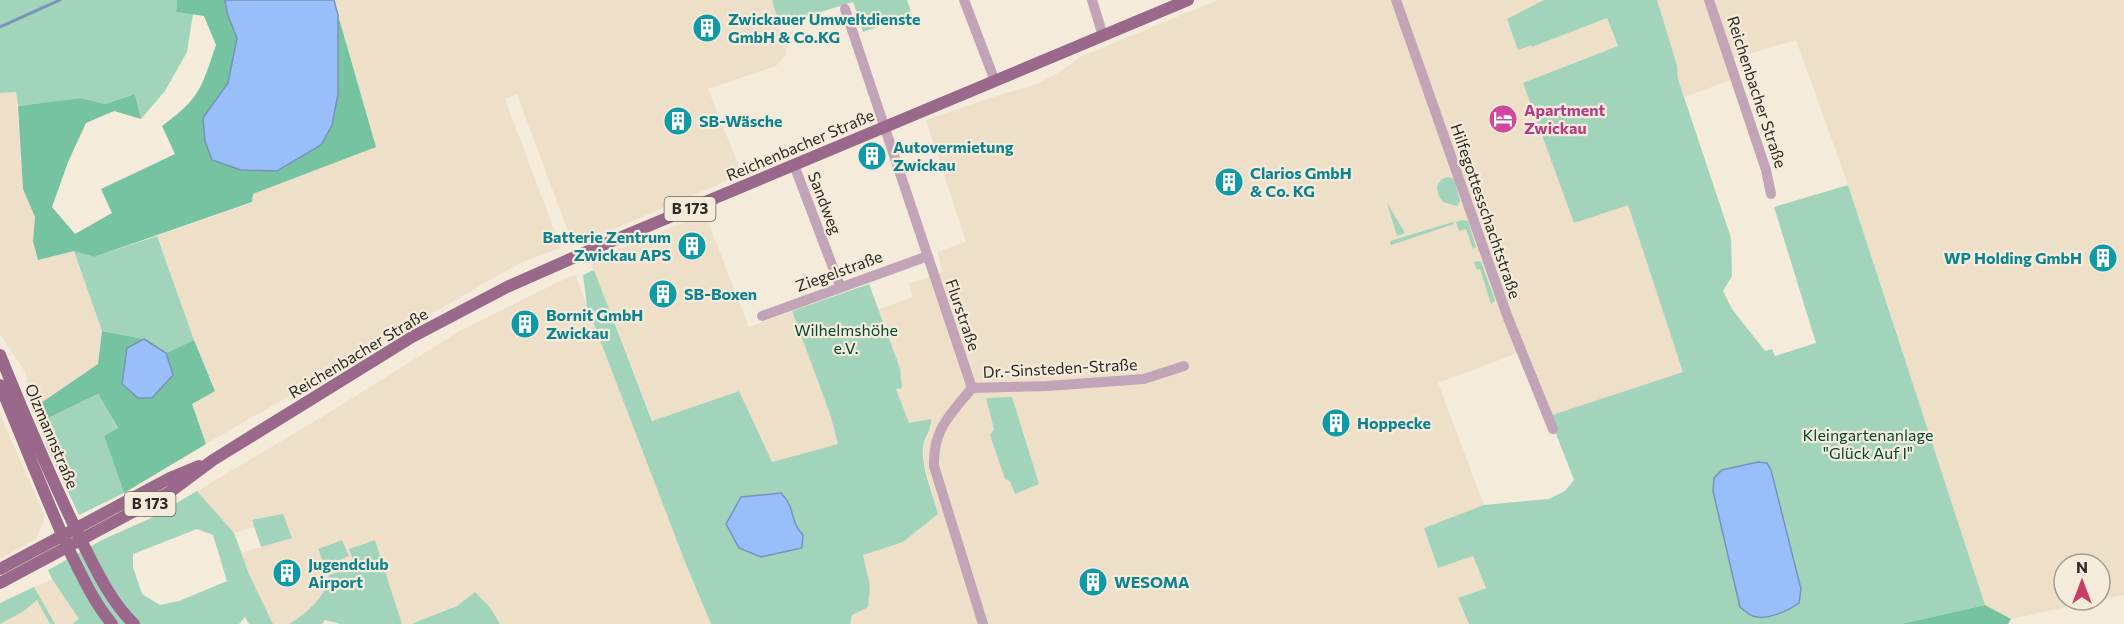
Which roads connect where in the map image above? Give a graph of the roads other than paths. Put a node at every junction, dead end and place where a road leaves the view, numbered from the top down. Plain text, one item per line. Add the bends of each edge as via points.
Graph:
1 (964, 0) edge
2 (1092, 0) edge
3 (1188, 0) edge
4 (1396, 0) edge
5 (1709, 0) edge
6 (845, 9) dead end
7 (1103, 36) junction
8 (995, 81) junction
9 (885, 127) junction
10 (794, 165) junction
11 (1771, 194) dead end
12 (927, 256) junction
13 (840, 286) junction
14 (762, 316) dead end
15 (0, 356) edge
16 (1184, 366) dead end
17 (0, 386) edge
18 (972, 388) junction
19 (1553, 429) dead end
20 (213, 460) junction
21 (75, 528) junction
22 (62, 535) junction
23 (82, 541) junction
24 (68, 548) junction
25 (0, 568) edge
26 (0, 583) edge
27 (112, 624) edge
28 (134, 624) edge
29 (982, 624) edge

1 - 8 street
2 - 7 street
3 - 7 main road, Reichenbacher Straße / B 173
4 - 19 street, Hilfegottesschachtstraße via 1508,318
5 - 11 street, Reichenbacher Straße
6 - 9 street, Flurstraße
7 - 8 main road, Reichenbacher Straße / B 173
8 - 9 main road, Reichenbacher Straße / B 173
9 - 10 main road, Reichenbacher Straße / B 173
9 - 12 street, Flurstraße
10 - 13 street, Sandweg
10 - 20 main road, Reichenbacher Straße / B 173 via 563,262 470,306 387,352
12 - 13 street, Ziegelstraße
12 - 18 street, Flurstraße
13 - 14 street, Ziegelstraße
15 - 21 main road, Olzmannstraße
16 - 18 street, Dr.-Sinsteden-Straße via 1144,379
17 - 22 main road, Olzmannstraße
18 - 29 street via 938,431 933,448 934,466
20 - 21 main road, Reichenbacher Straße / B 173
20 - 23 main road, Reichenbacher Straße / B 173 via 170,492
21 - 22 main road, Reichenbacher Straße / B 173
21 - 23 main road, Olzmannstraße
22 - 24 main road, Olzmannstraße
22 - 25 main road, Reichenbacher Straße / B 173
23 - 24 main road, Reichenbacher Straße / B 173
23 - 28 main road, Olzmannstraße via 111,594
24 - 26 main road, Reichenbacher Straße / B 173
24 - 27 main road, Olzmannstraße via 95,602

